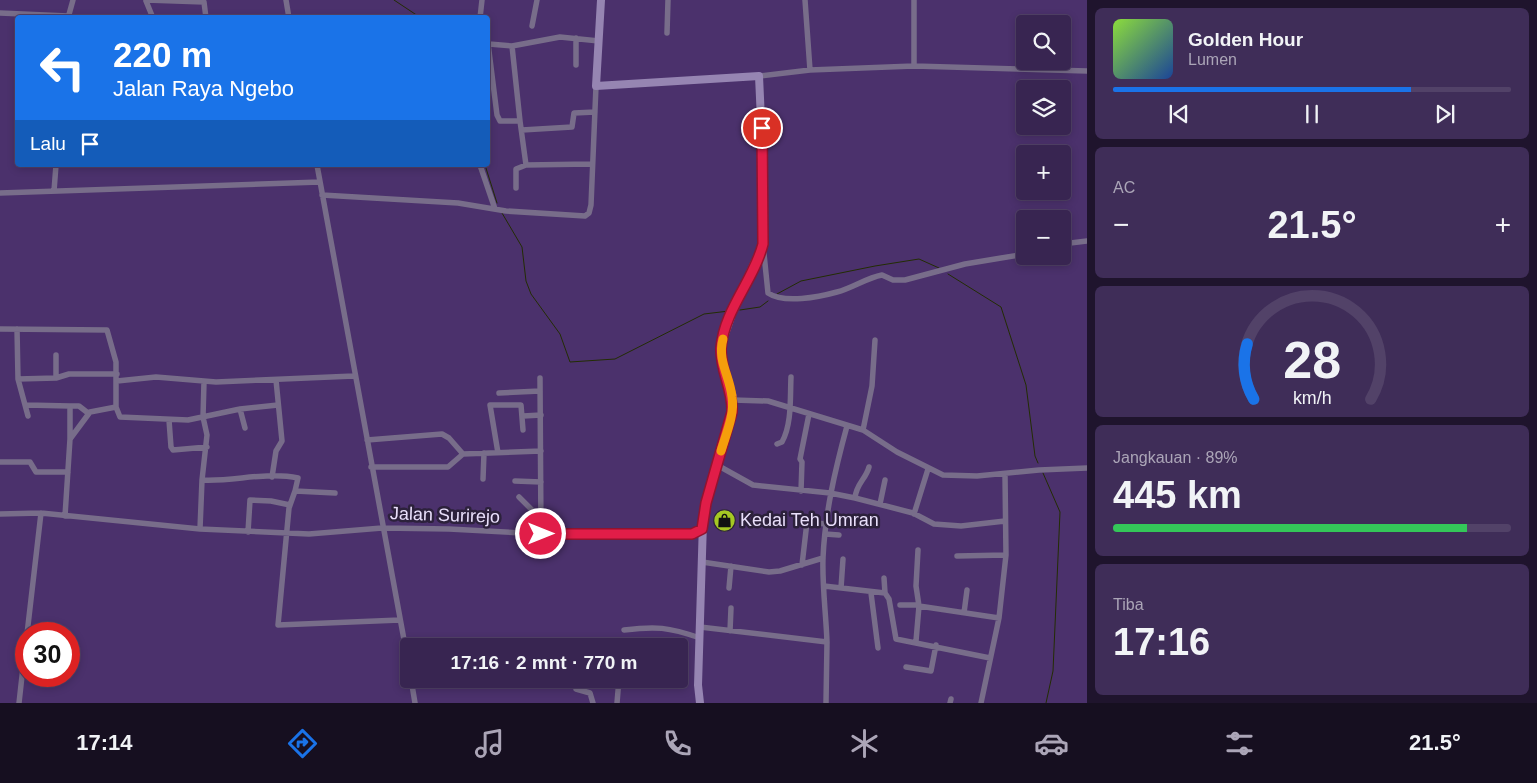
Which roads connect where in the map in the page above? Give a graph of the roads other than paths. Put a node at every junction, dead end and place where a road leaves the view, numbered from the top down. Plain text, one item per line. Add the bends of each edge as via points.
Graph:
1 (72, 0) edge
2 (286, 0) edge
3 (482, 0) edge
4 (538, 0) edge
5 (601, 0) edge
6 (668, 0) edge
7 (805, 0) edge
8 (914, 0) edge
9 (146, 1) edge
10 (0, 13) edge
11 (34, 15) edge
12 (68, 15) edge
13 (152, 15) edge
14 (206, 15) edge
15 (288, 15) edge
16 (480, 15) edge
17 (532, 26) dead end
18 (667, 33) dead end
19 (576, 38) junction
20 (599, 41) junction
21 (490, 43) edge
22 (512, 46) junction
23 (490, 58) edge
24 (576, 65) dead end
25 (914, 66) junction
26 (810, 70) junction
27 (1087, 71) edge
28 (759, 76) junction
29 (596, 86) junction
30 (595, 112) junction
31 (520, 121) junction
32 (522, 130) junction
33 (591, 164) junction
34 (526, 165) junction
35 (56, 167) edge
36 (317, 167) edge
37 (481, 167) edge
38 (320, 182) junction
39 (516, 188) dead end
40 (54, 191) junction
41 (0, 193) edge
42 (322, 194) junction
43 (495, 209) junction
44 (1087, 241) edge
45 (1071, 243) edge
46 (763, 244) junction
47 (1016, 256) edge
48 (0, 329) edge
49 (17, 329) junction
50 (875, 340) dead end
51 (56, 355) dead end
52 (117, 374) junction
53 (354, 376) junction
54 (791, 377) dead end
55 (56, 378) junction
56 (540, 378) dead end
57 (18, 379) junction
58 (276, 380) junction
59 (117, 381) junction
60 (204, 382) junction
61 (540, 391) junction
62 (500, 393) dead end
63 (733, 400) junction
64 (278, 404) junction
65 (26, 405) junction
66 (70, 406) junction
67 (116, 407) junction
68 (240, 408) junction
69 (790, 408) junction
70 (88, 413) junction
71 (809, 414) junction
72 (541, 415) junction
73 (28, 416) dead end
74 (523, 416) junction
75 (203, 417) junction
76 (169, 420) junction
77 (847, 426) junction
78 (245, 428) dead end
79 (523, 430) dead end
80 (863, 430) junction
81 (70, 439) junction
82 (367, 440) junction
83 (777, 444) dead end
84 (206, 447) junction
85 (541, 451) junction
86 (484, 453) junction
87 (498, 453) junction
88 (463, 454) junction
89 (0, 462) edge
90 (716, 465) junction
91 (371, 467) junction
92 (869, 467) dead end
93 (1087, 468) edge
94 (928, 469) junction
95 (68, 472) junction
96 (1005, 474) junction
97 (272, 477) junction
98 (202, 480) junction
99 (484, 480) dead end
100 (885, 480) dead end
101 (515, 481) dead end
102 (541, 482) junction
103 (295, 491) junction
104 (801, 491) junction
105 (335, 493) dead end
106 (830, 493) junction
107 (519, 497) dead end
108 (856, 498) junction
109 (880, 504) junction
110 (290, 505) junction
111 (41, 513) junction
112 (0, 514) edge
113 (914, 514) junction
114 (64, 516) junction
115 (541, 516) junction
116 (1005, 521) junction
117 (826, 524) junction
118 (382, 528) junction
119 (200, 529) junction
120 (702, 529) junction
121 (248, 532) junction
122 (288, 533) junction
123 (541, 534) junction
124 (692, 534) junction
125 (825, 534) junction
126 (839, 535) dead end
127 (702, 541) junction
128 (918, 550) dead end
129 (1006, 555) junction
130 (957, 556) dead end
131 (823, 558) junction
132 (843, 559) dead end
133 (702, 562) junction
134 (802, 564) junction
135 (731, 566) junction
136 (884, 578) dead end
137 (824, 586) junction
138 (730, 588) dead end
139 (841, 588) junction
140 (967, 590) dead end
141 (871, 592) junction
142 (885, 593) junction
143 (900, 605) dead end
144 (919, 605) junction
145 (731, 608) dead end
146 (964, 613) junction
147 (999, 618) junction
148 (400, 620) junction
149 (28, 622) edge
150 (700, 627) junction
151 (624, 630) dead end
152 (730, 631) junction
153 (403, 638) edge
154 (700, 638) junction
155 (827, 642) junction
156 (916, 642) junction
157 (936, 645) junction
158 (878, 648) dead end
159 (990, 658) junction
160 (906, 667) dead end
161 (21, 687) edge
162 (413, 688) edge
163 (618, 688) edge
164 (576, 689) dead end
165 (19, 703) edge
166 (416, 703) edge
167 (593, 703) edge
168 (617, 703) edge
169 (700, 703) edge
170 (826, 703) edge
171 (980, 703) edge

1 - 12 street
2 - 15 street
3 - 16 street
4 - 17 street
5 - 20 street
6 - 18 street
7 - 26 street
8 - 25 street
9 - 13 street
9 - 14 street via 204,2
10 - 11 street
19 - 20 street
19 - 22 street
19 - 24 street
20 - 29 street
21 - 22 street
22 - 31 street
23 - 31 street via 498,120
25 - 26 street
25 - 27 street
26 - 28 street
28 - 29 street
28 - 46 street
29 - 30 street
30 - 32 street via 574,113 572,127
30 - 33 street
31 - 32 street
32 - 34 street
33 - 34 street
33 - 43 street via 591,205 585,216
34 - 39 street via 516,169
35 - 40 street
36 - 38 street
37 - 43 street
38 - 40 street
38 - 42 street
40 - 41 street
42 - 43 street via 458,203
42 - 53 street
44 - 45 street
46 - 47 street via 767,290 776,298 806,298 838,292 882,274 893,280 905,280 965,264
46 - 63 street via 722,343 722,361
48 - 49 street
49 - 52 street via 107,330
49 - 57 street
50 - 80 street via 872,386
51 - 55 street
52 - 55 street via 69,374
52 - 59 street
53 - 58 street
53 - 82 street
54 - 69 street
55 - 57 street
56 - 61 street
57 - 65 street
58 - 60 street
58 - 64 street
59 - 60 street via 156,377
59 - 67 street
60 - 75 street
61 - 62 street
61 - 72 street
63 - 69 street via 761,400
63 - 90 street
64 - 68 street
64 - 97 street via 282,441 276,451
65 - 66 street
65 - 73 street
66 - 70 street via 79,406
66 - 81 street
67 - 70 street
67 - 76 street via 120,417
68 - 75 street
68 - 78 street
69 - 71 street
69 - 83 street via 785,437
70 - 81 street
71 - 77 street
71 - 104 street via 800,459
72 - 74 street
72 - 85 street
74 - 79 street
74 - 87 street via 519,404 490,405
75 - 76 street
75 - 84 street
76 - 84 street via 170,447 173,450
77 - 80 street
77 - 106 street
80 - 94 street
81 - 95 street
82 - 88 street via 442,434
82 - 91 street
84 - 98 street
85 - 87 street
85 - 102 street
86 - 87 street
86 - 88 street
86 - 99 street
88 - 91 street via 448,467
89 - 95 street via 30,462 36,472
90 - 104 street via 753,485
90 - 120 street
91 - 118 street
92 - 108 street via 857,487
93 - 96 street
94 - 96 street via 950,476
94 - 113 street
95 - 114 street
96 - 116 street
97 - 98 street
97 - 103 street via 298,478
98 - 119 street
100 - 109 street
101 - 102 street
102 - 115 street
103 - 105 street
103 - 110 street
104 - 106 street
106 - 108 street
106 - 117 street
107 - 115 street
108 - 109 street
109 - 113 street
110 - 121 street via 250,500
110 - 122 street
111 - 112 street, Jalan Surirejo
111 - 114 street, Jalan Surirejo
111 - 149 street
113 - 116 street via 931,523 950,526
114 - 119 street, Jalan Surirejo
115 - 123 street
116 - 129 street
117 - 125 street
117 - 134 street via 806,522
118 - 122 street, Jalan Surirejo via 338,533
118 - 123 street, Jalan Surirejo
118 - 148 street
119 - 121 street, Jalan Surirejo
120 - 124 street, Jalan Surirejo
120 - 127 street
121 - 122 street, Jalan Surirejo
122 - 148 street via 278,624
123 - 124 street, Jalan Surirejo
124 - 127 street
125 - 126 street
125 - 131 street
127 - 133 street
128 - 144 street via 916,586
129 - 130 street
129 - 147 street
131 - 134 street
131 - 137 street
132 - 139 street
133 - 135 street
133 - 150 street
134 - 135 street via 769,572
135 - 138 street
136 - 142 street
137 - 139 street
137 - 155 street
139 - 141 street
140 - 146 street
141 - 142 street
141 - 158 street
142 - 156 street via 896,639
143 - 144 street
144 - 146 street
144 - 156 street
145 - 152 street
146 - 147 street
147 - 159 street
148 - 153 street
150 - 152 street
150 - 154 street
151 - 154 street via 659,626
152 - 155 street
154 - 169 street
155 - 170 street
156 - 157 street
157 - 159 street
157 - 160 street via 931,671
159 - 171 street
161 - 165 street
162 - 166 street
163 - 168 street
164 - 167 street via 590,693

